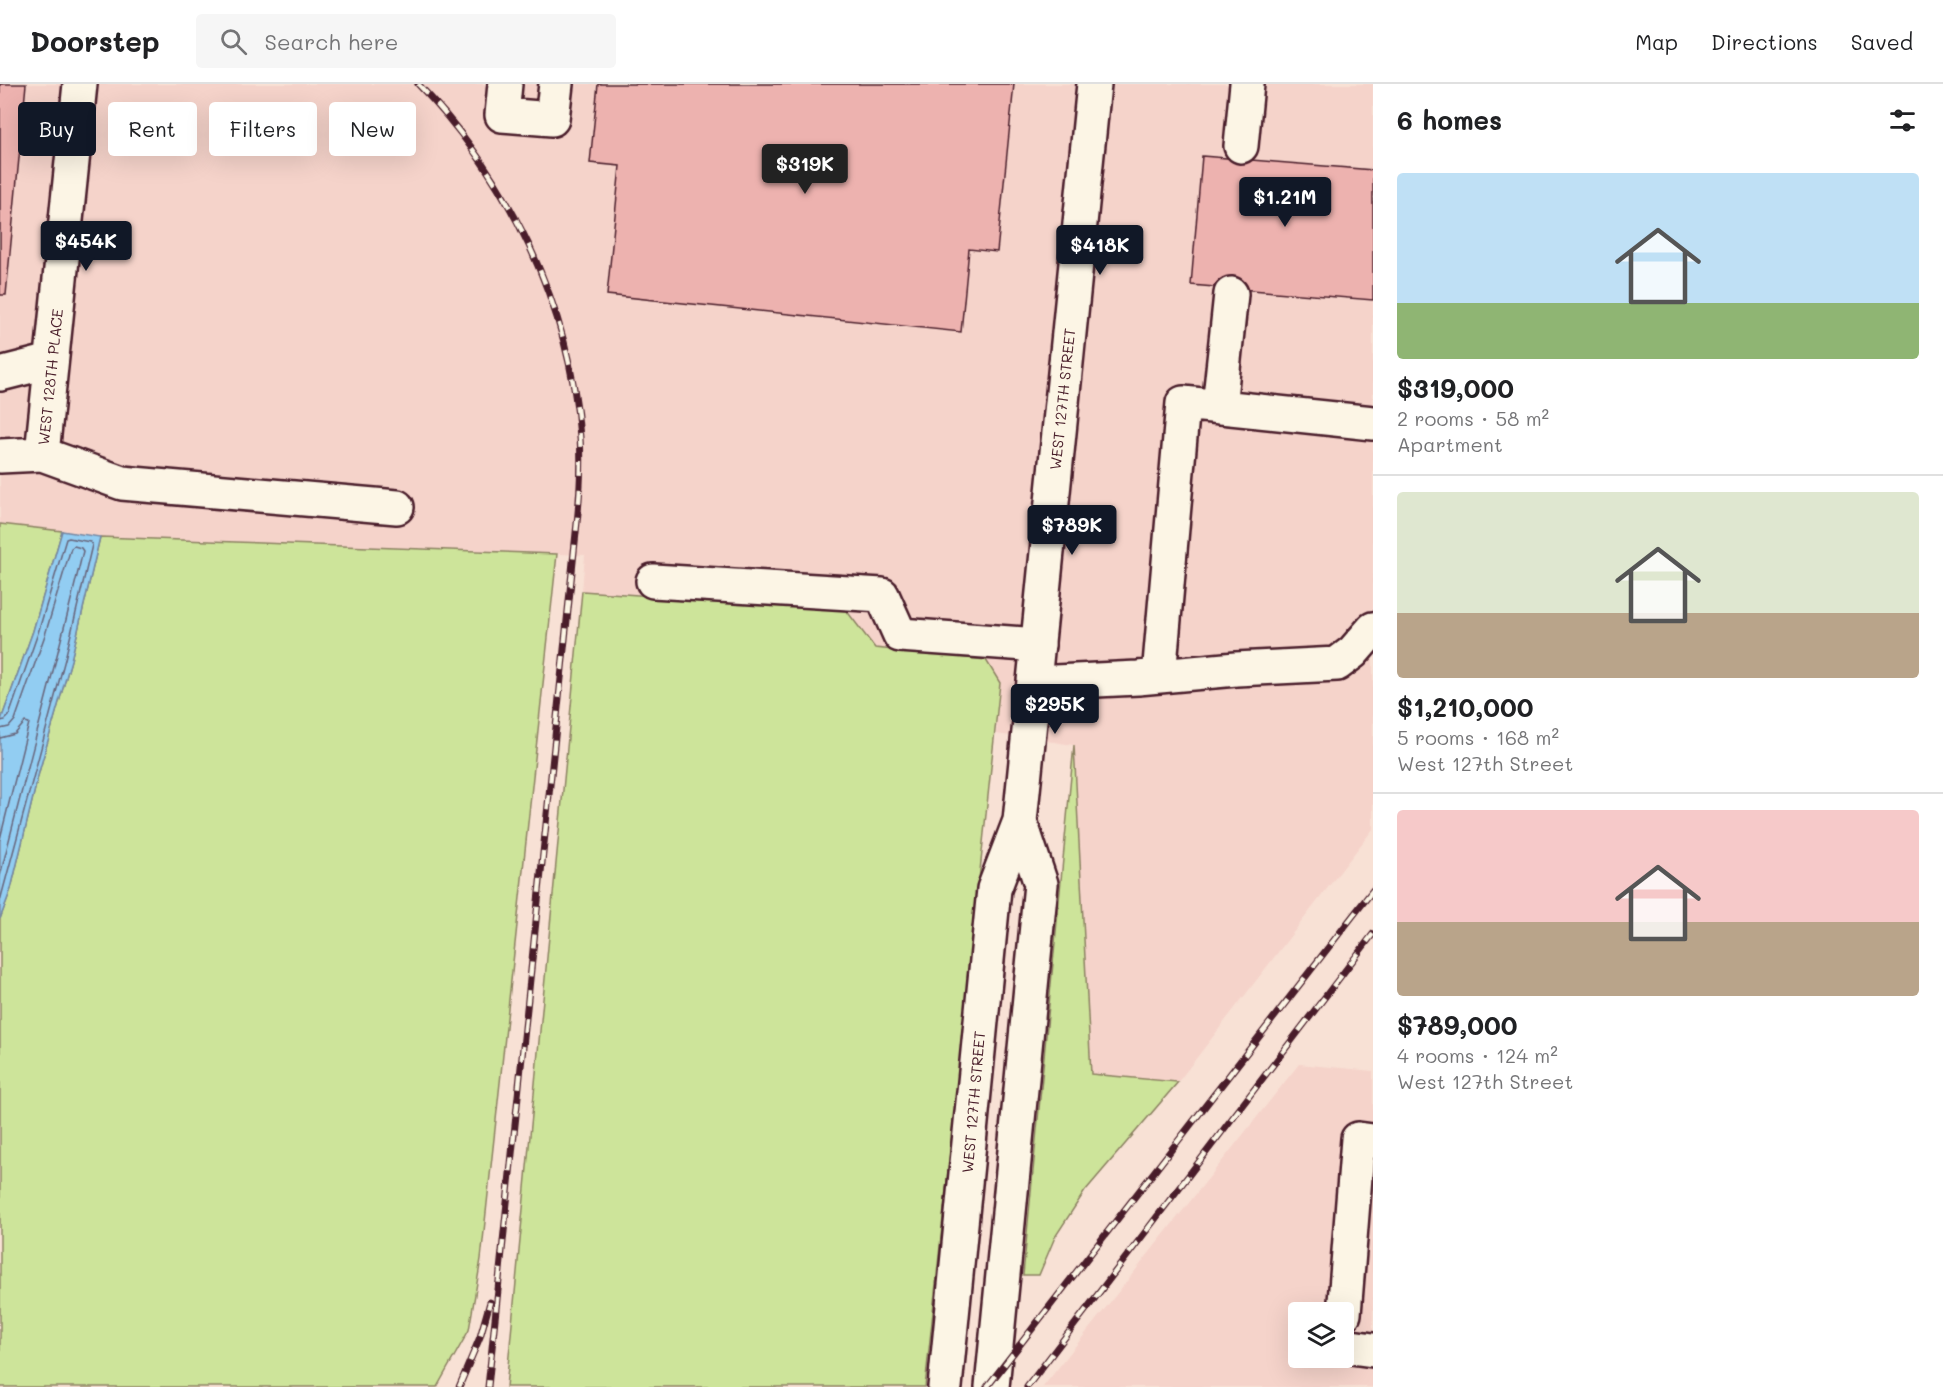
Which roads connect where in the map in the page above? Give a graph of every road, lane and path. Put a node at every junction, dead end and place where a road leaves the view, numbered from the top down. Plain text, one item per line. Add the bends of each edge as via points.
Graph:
1 (80, 84) edge
2 (505, 84) edge
3 (556, 84) edge
4 (1094, 84) edge
5 (1247, 84) edge
6 (1241, 146) dead end
7 (1231, 294) dead end
8 (51, 361) junction
9 (0, 374) edge
10 (1219, 407) junction
11 (1373, 423) edge
12 (42, 454) junction
13 (0, 456) edge
14 (397, 507) dead end
15 (653, 581) dead end
16 (1373, 629) edge
17 (1038, 645) junction
18 (1159, 676) junction
19 (1034, 683) junction
20 (1020, 821) junction
21 (1373, 1141) edge
22 (1345, 1302) edge
23 (1354, 1347) edge
24 (1373, 1350) edge
25 (945, 1387) edge
26 (992, 1387) edge

1 - 8 main road, WEST 128TH PLACE
2 - 3 main road via 502,115 552,119
4 - 17 main road, WEST 127TH STREET
5 - 6 main road
7 - 10 main road
8 - 9 main road
8 - 12 main road, WEST 128TH PLACE
10 - 11 main road
10 - 18 main road via 1183,403
12 - 13 main road
12 - 14 main road via 122,483
15 - 17 main road via 882,595 900,635
16 - 18 main road via 1337,664
17 - 19 main road, WEST 127TH STREET
18 - 19 main road
19 - 20 main road, WEST 127TH STREET
20 - 25 main road, WEST 127TH STREET via 994,889
20 - 26 main road, WEST 127TH STREET via 1041,884
21 - 22 main road via 1358,1139
23 - 24 main road

